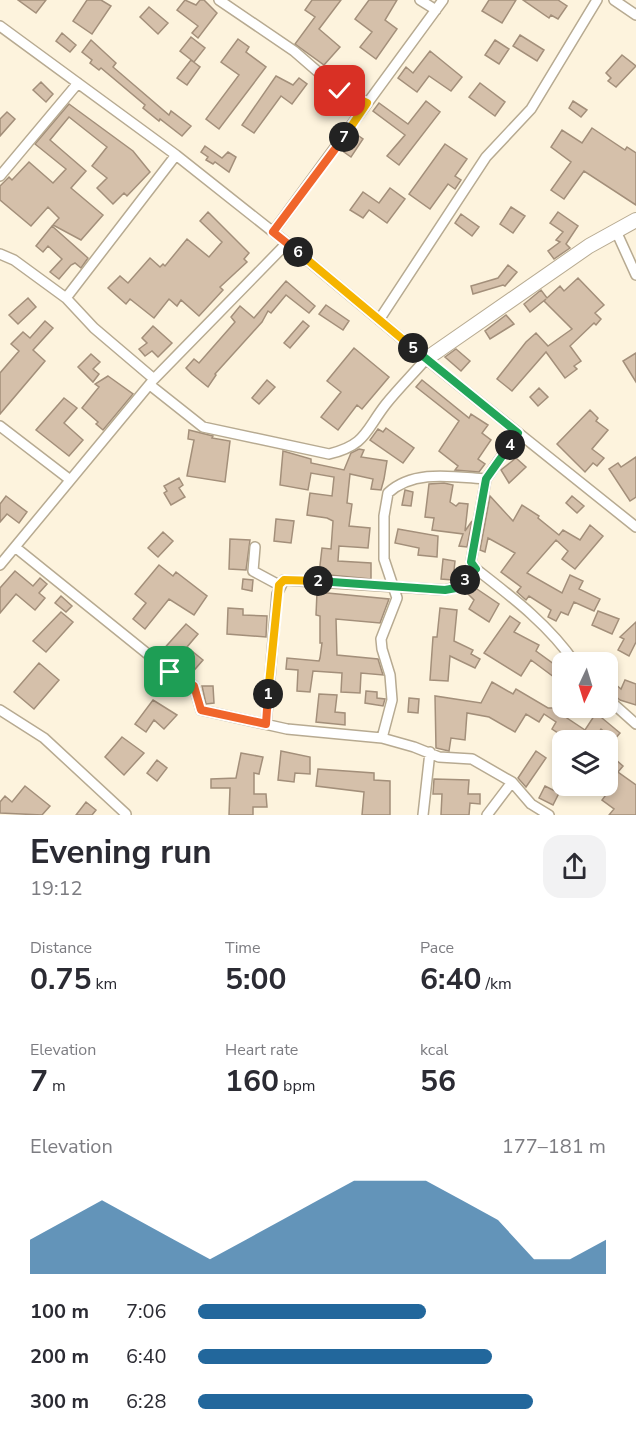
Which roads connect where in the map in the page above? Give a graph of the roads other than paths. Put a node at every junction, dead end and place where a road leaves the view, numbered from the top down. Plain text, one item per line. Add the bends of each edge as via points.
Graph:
1 (219, 0) edge
2 (420, 0) edge
3 (443, 0) edge
4 (597, 0) edge
5 (614, 0) edge
6 (436, 10) junction
7 (636, 15) edge
8 (0, 26) edge
9 (78, 83) junction
10 (367, 103) junction
11 (176, 155) junction
12 (0, 176) edge
13 (636, 220) edge
14 (616, 231) junction
15 (273, 232) junction
16 (287, 243) junction
17 (0, 254) edge
18 (636, 275) edge
19 (66, 298) junction
20 (379, 320) junction
21 (426, 359) junction
22 (152, 382) junction
23 (0, 426) edge
24 (518, 433) junction
25 (486, 479) junction
26 (69, 480) junction
27 (636, 527) edge
28 (15, 547) junction
29 (255, 547) dead end
30 (0, 565) edge
31 (476, 569) junction
32 (279, 585) junction
33 (394, 587) junction
34 (567, 652) edge
35 (618, 708) edge
36 (0, 710) edge
37 (636, 723) edge
38 (266, 724) junction
39 (381, 738) junction
40 (430, 752) junction
41 (512, 782) junction
42 (117, 815) edge
43 (127, 815) edge
44 (423, 815) edge
45 (487, 815) edge
46 (549, 815) edge

1 - 10 street via 294,51 340,91
2 - 6 street
3 - 6 street
4 - 20 street via 531,109 486,157
5 - 7 street
6 - 10 street
8 - 9 street
9 - 11 street
9 - 12 street
10 - 15 street
11 - 15 street
11 - 19 street
13 - 14 street
14 - 18 street
14 - 21 street
15 - 16 street
16 - 20 street
16 - 22 street
17 - 19 street
19 - 22 street
20 - 21 street
21 - 22 street via 385,405 366,435 329,454 203,427
21 - 24 street
22 - 26 street
23 - 26 street
24 - 25 street
24 - 27 street
25 - 31 street via 471,562
25 - 33 street via 432,476 406,481 388,493 384,559
26 - 28 street
28 - 30 street
28 - 38 street via 170,672 194,686 201,710
29 - 32 street via 253,571
31 - 33 street via 456,588
31 - 34 street via 540,622
32 - 33 street via 291,579
32 - 38 street
33 - 39 street via 395,606 381,639 392,700
35 - 37 street
36 - 43 street via 44,738
38 - 39 street
39 - 40 street
40 - 41 street via 440,757 472,759
40 - 44 street
41 - 45 street
41 - 46 street via 531,804
42 - 43 street

